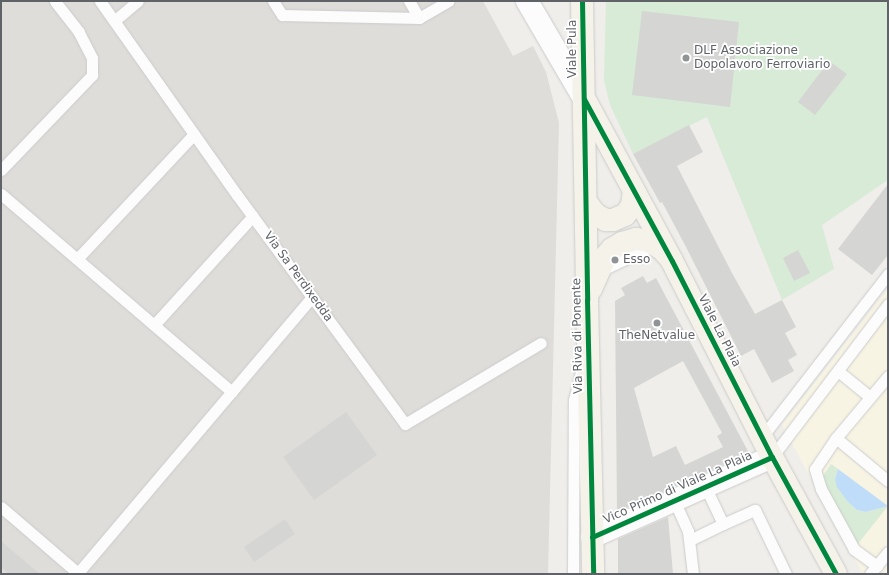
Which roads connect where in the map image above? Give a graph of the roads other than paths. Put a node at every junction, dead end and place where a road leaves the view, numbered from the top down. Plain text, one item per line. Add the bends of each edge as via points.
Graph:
1 (55, 1) edge
2 (100, 1) edge
3 (138, 1) edge
4 (273, 1) edge
5 (409, 1) edge
6 (448, 1) edge
7 (527, 1) edge
8 (582, 1) edge
9 (419, 18) junction
10 (114, 21) junction
11 (583, 97) junction
12 (194, 134) junction
13 (1, 170) edge
14 (634, 191) junction
15 (1, 194) edge
16 (586, 202) junction
17 (253, 216) junction
18 (77, 258) junction
19 (672, 261) junction
20 (888, 274) edge
21 (312, 297) junction
22 (586, 300) junction
23 (888, 304) edge
24 (154, 325) junction
25 (588, 338) junction
26 (541, 342) dead end
27 (838, 371) junction
28 (888, 376) edge
29 (232, 392) junction
30 (870, 397) junction
31 (762, 437) junction
32 (836, 438) junction
33 (772, 457) junction
34 (888, 481) edge
35 (705, 486) junction
36 (674, 500) junction
37 (1, 508) edge
38 (723, 524) junction
39 (592, 537) junction
40 (690, 540) junction
41 (888, 552) edge
42 (873, 570) edge
43 (78, 574) edge
44 (573, 574) edge
45 (593, 574) edge
46 (693, 574) edge
47 (786, 574) edge
48 (836, 574) edge

1 - 13 lane via 79,32 92,58 92,75
2 - 10 lane, Via Sa Perdixedda
3 - 10 lane
4 - 9 lane via 282,15
5 - 9 lane
6 - 9 lane
7 - 11 street
8 - 11 main road, Viale Pula
10 - 12 lane, Via Sa Perdixedda
11 - 14 main road, Viale La Plaia
11 - 16 main road, Via Riva di Ponente
12 - 17 lane, Via Sa Perdixedda
12 - 18 lane
14 - 16 main road via 630,210 613,220 606,220 595,214
14 - 19 main road, Viale La Plaia
15 - 18 lane
16 - 22 main road, Via Riva di Ponente
17 - 21 lane, Via Sa Perdixedda
17 - 24 lane
18 - 24 lane
19 - 22 main road, Viale La Plaia via 656,244 636,239 622,243 608,252
19 - 31 main road, Viale La Plaia
20 - 31 lane
21 - 26 lane, Via Sa Perdixedda via 405,424
21 - 29 lane
22 - 25 main road, Via Riva di Ponente
23 - 27 lane
24 - 29 lane
25 - 39 main road, Via Riva di Ponente
25 - 44 lane via 574,400
27 - 30 lane
27 - 33 lane
28 - 30 lane
29 - 43 lane
30 - 32 lane
31 - 33 main road, Viale La Plaia
32 - 34 lane
32 - 42 lane via 815,469 821,489 854,549
33 - 35 street, Vico Primo di Viale La Plaia
33 - 48 main road, Viale La Plaia
35 - 36 street, Vico Primo di Viale La Plaia
35 - 38 lane
36 - 39 street, Vico Primo di Viale La Plaia
36 - 40 lane
37 - 43 lane
38 - 40 lane
38 - 47 lane via 755,510
39 - 45 main road, Via Riva di Ponente
40 - 46 lane
41 - 42 lane

